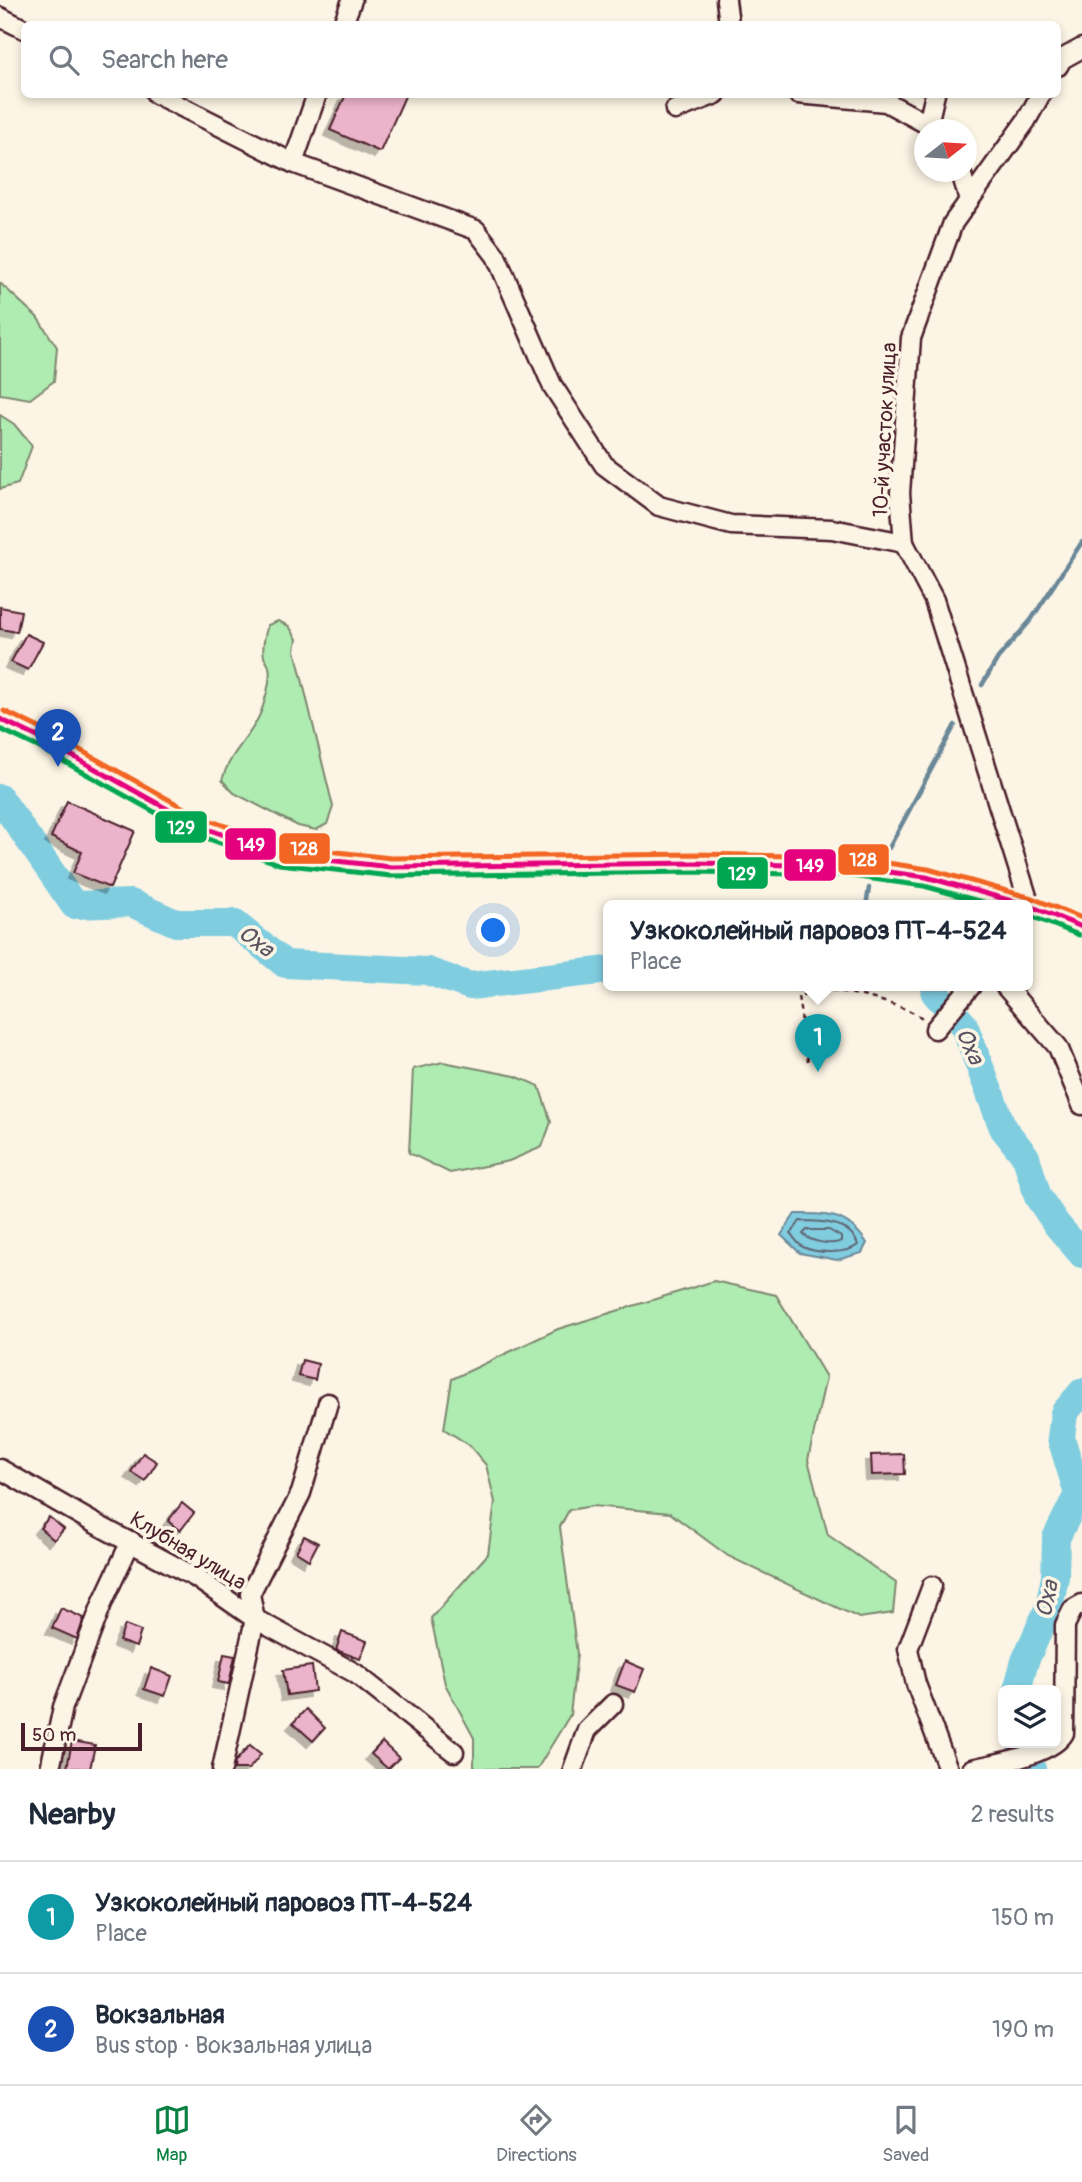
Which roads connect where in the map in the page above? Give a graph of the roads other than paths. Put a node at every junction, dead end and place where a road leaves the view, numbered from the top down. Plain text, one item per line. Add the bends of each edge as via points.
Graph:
1 (352, 0) edge
2 (726, 0) edge
3 (0, 17) edge
4 (344, 21) edge
5 (729, 21) edge
6 (21, 28) edge
7 (1082, 48) edge
8 (1061, 58) edge
9 (164, 98) edge
10 (316, 98) edge
11 (706, 98) edge
12 (842, 98) edge
13 (936, 98) edge
14 (1039, 98) edge
15 (675, 110) dead end
16 (918, 119) edge
17 (934, 119) edge
18 (293, 163) junction
19 (964, 182) edge
20 (970, 200) junction
21 (904, 543) junction
22 (0, 719) edge
23 (985, 900) edge
24 (1028, 900) edge
25 (1033, 907) edge
26 (1082, 927) edge
27 (1009, 991) edge
28 (965, 993) edge
29 (938, 1026) road end
30 (1082, 1105) edge
31 (328, 1403) dead end
32 (0, 1469) edge
33 (131, 1541) junction
34 (932, 1586) dead end
35 (1082, 1604) edge
36 (255, 1619) junction
37 (613, 1704) dead end
38 (454, 1752) dead end
39 (50, 1769) edge
40 (222, 1769) edge
41 (573, 1769) edge
42 (948, 1769) edge
43 (972, 1769) edge

1 - 4 street
2 - 5 street
3 - 6 street
7 - 8 street
9 - 18 street
10 - 18 street
11 - 15 street
12 - 16 street via 886,102
13 - 17 street
14 - 20 street, 10-й участок улица
18 - 21 street via 476,230 496,256 552,385 604,465 659,506 731,525 832,529
19 - 20 street
20 - 21 street, 10-й участок улица via 953,223 911,338 900,492
21 - 24 street, 10-й участок улица via 934,600
22 - 23 street via 196,825 281,855 391,867 845,866 926,877
25 - 26 street
27 - 30 street via 1058,1047
28 - 29 street
31 - 36 street via 301,1493 250,1594
32 - 33 street, Клубная улица
33 - 36 street, Клубная улица via 195,1577
33 - 39 street via 63,1707
34 - 42 street via 908,1648 916,1684
35 - 43 street via 1073,1609 1065,1625 1064,1733 1060,1741
36 - 38 street via 355,1673
36 - 40 street, Клубная улица
37 - 41 street via 587,1730

